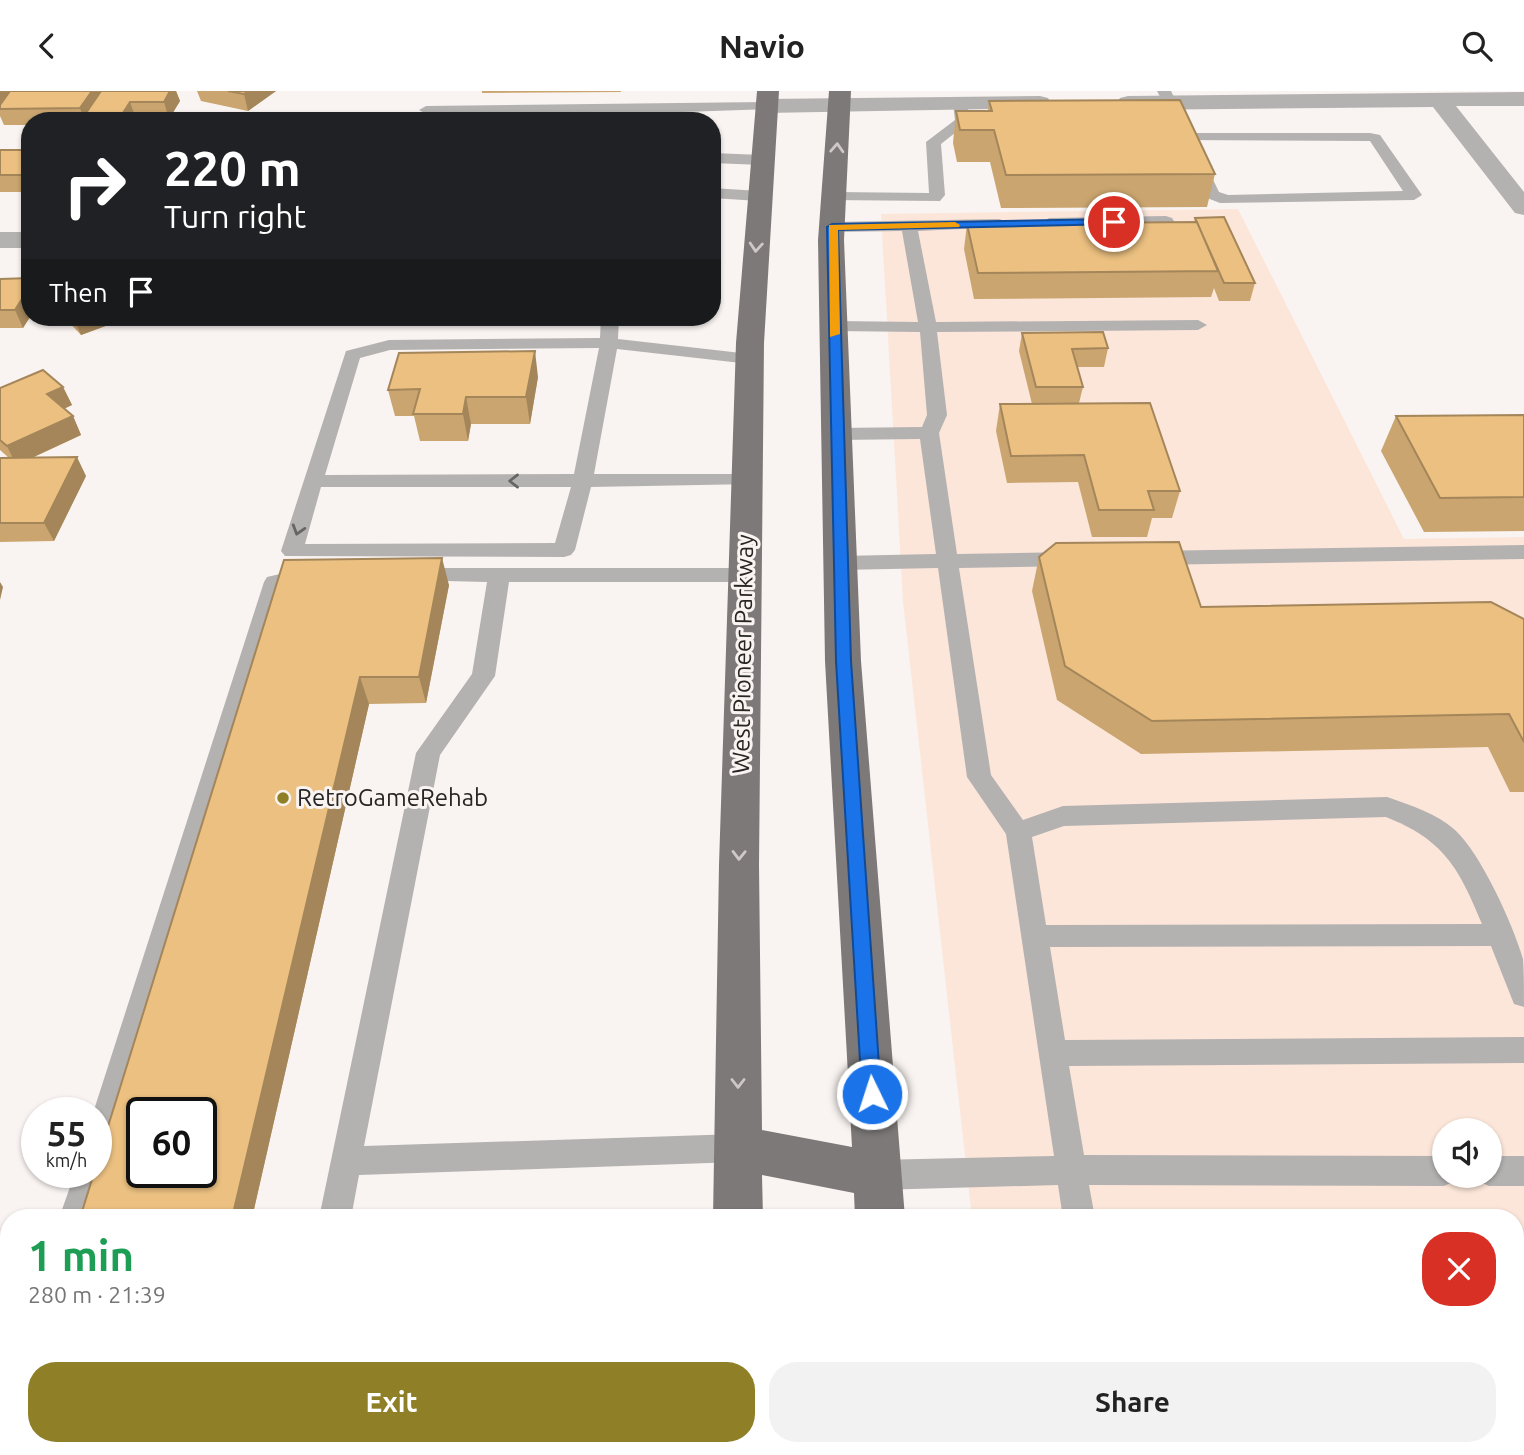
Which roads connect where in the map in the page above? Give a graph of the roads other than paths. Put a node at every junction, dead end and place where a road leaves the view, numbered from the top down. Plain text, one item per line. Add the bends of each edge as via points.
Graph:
1 (655, 91) edge
2 (1350, 96) edge
3 (1166, 97) edge
4 (767, 98) edge
5 (840, 98) edge
6 (1524, 99) edge
7 (1439, 100) junction
8 (1058, 103) edge
9 (1100, 103) edge
10 (960, 104) junction
11 (426, 110) dead end
12 (516, 112) edge
13 (652, 112) edge
14 (672, 112) edge
15 (1187, 137) junction
16 (721, 158) edge
17 (762, 160) junction
18 (721, 194) edge
19 (760, 196) junction
20 (834, 197) junction
21 (1524, 208) edge
22 (1166, 221) edge
23 (909, 226) junction
24 (832, 227) junction
25 (0, 240) edge
26 (21, 240) edge
27 (1198, 325) dead end
28 (610, 326) edge
29 (834, 326) junction
30 (928, 327) junction
31 (609, 343) junction
32 (750, 359) junction
33 (837, 433) junction
34 (929, 433) junction
35 (583, 480) junction
36 (747, 480) junction
37 (313, 481) junction
38 (1524, 552) edge
39 (1130, 558) edge
40 (1088, 559) edge
41 (949, 561) junction
42 (841, 563) junction
43 (335, 575) edge
44 (390, 575) edge
45 (745, 575) junction
46 (499, 576) junction
47 (1018, 832) junction
48 (1498, 935) junction
49 (1035, 936) junction
50 (1524, 995) edge
51 (1524, 1050) edge
52 (1053, 1053) junction
53 (112, 1101) edge
54 (738, 1148) junction
55 (347, 1161) junction
56 (1072, 1170) junction
57 (1432, 1171) edge
58 (1502, 1171) edge
59 (1524, 1171) edge
60 (85, 1188) edge
61 (879, 1196) edge
62 (78, 1209) edge
63 (337, 1209) edge
64 (738, 1209) edge
65 (1078, 1209) edge

1 - 13 lane
2 - 3 street
2 - 7 street
3 - 9 street
3 - 15 lane
4 - 5 street
4 - 14 lane
4 - 17 main road, West Pioneer Parkway
5 - 10 street
20 -> 5 main road
6 - 7 street
7 - 21 street
8 - 10 street
10 - 20 lane via 963,121 933,142 934,198
11 - 12 lane
15 - 15 lane via 1213,195 1226,199 1414,195 1375,138
16 - 17 lane
17 - 19 main road, West Pioneer Parkway
18 - 19 lane
19 -> 32 main road, West Pioneer Parkway
20 - 24 main road
22 - 23 lane
23 - 24 lane
23 - 30 lane
24 - 29 main road
25 - 26 street
27 - 30 lane
28 - 31 lane
29 - 30 lane
29 - 33 main road
30 - 34 lane via 937,415
31 - 32 lane
31 - 35 lane
31 - 37 lane via 389,345 352,355
32 - 36 main road, West Pioneer Parkway
33 - 34 lane
33 - 42 main road
34 - 41 lane
35 - 36 lane
35 -> 37 lane
37 -> 35 lane via 292,551 564,550
36 - 45 main road, West Pioneer Parkway
38 - 39 lane
40 - 41 lane
41 - 42 lane
41 - 47 lane via 979,777
42 - 61 main road via 843,661
43 - 53 lane via 308,574 275,582
44 - 46 lane
45 - 46 lane
45 -> 54 main road, West Pioneer Parkway
46 - 55 lane via 483,676 428,753
47 - 48 lane via 1063,816 1387,807 1422,820 1451,843 1474,879
47 - 49 lane
48 - 49 lane
48 - 50 lane
49 - 52 lane
51 - 52 lane
52 - 56 lane
54 - 55 lane
54 - 61 main road
54 - 64 main road, West Pioneer Parkway
55 - 63 lane
56 - 57 lane
56 - 61 lane
56 - 65 lane
58 - 59 lane
60 - 62 lane

